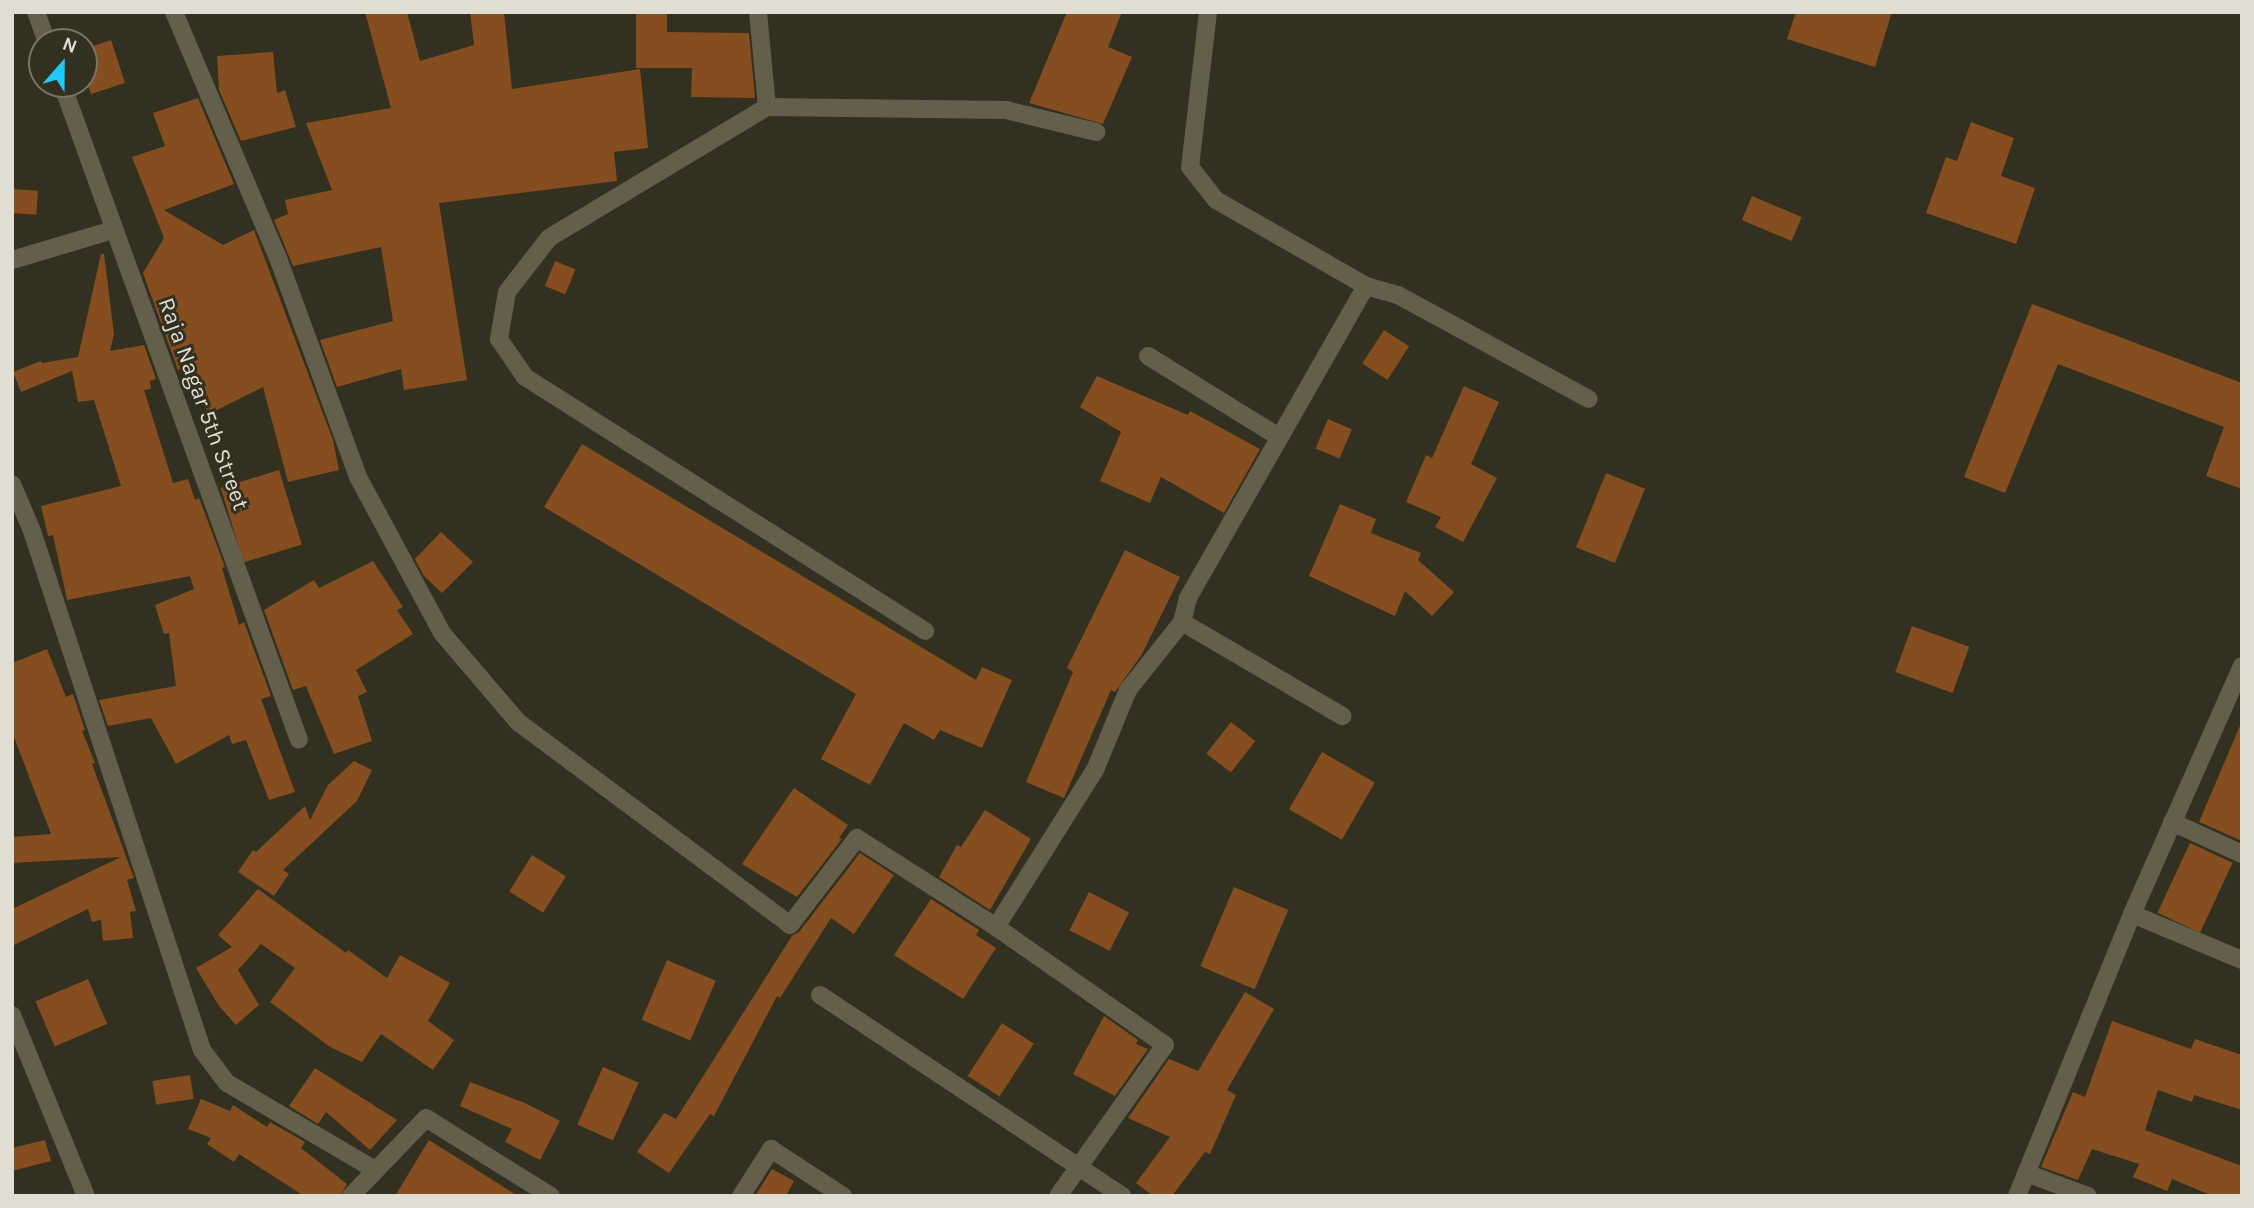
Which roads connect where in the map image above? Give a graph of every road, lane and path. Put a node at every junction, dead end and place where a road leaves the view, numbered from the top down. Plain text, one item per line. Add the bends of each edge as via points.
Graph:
1 (174, 12) edge
2 (758, 12) edge
3 (1208, 12) edge
4 (67, 98) edge
5 (767, 107) junction
6 (1096, 132) dead end
7 (113, 230) junction
8 (12, 260) edge
9 (1366, 286) junction
10 (1148, 356) dead end
11 (1589, 399) dead end
12 (1279, 437) junction
13 (12, 484) edge
14 (1182, 622) junction
15 (925, 631) dead end
16 (2242, 666) edge
17 (1342, 716) dead end
18 (299, 740) dead end
19 (2172, 822) junction
20 (2242, 854) edge
21 (2132, 914) junction
22 (996, 927) junction
23 (2242, 960) edge
24 (820, 995) dead end
25 (12, 1015) edge
26 (1078, 1167) junction
27 (375, 1170) junction
28 (2026, 1173) junction
29 (86, 1196) edge
30 (351, 1196) edge
31 (551, 1196) edge
32 (741, 1196) edge
33 (843, 1196) edge
34 (1058, 1196) edge
35 (1122, 1196) edge
36 (2017, 1196) edge
37 (2088, 1196) edge

1 - 22 street via 278,258 358,477 442,633 519,722 790,925 857,838
2 - 5 street
3 - 9 street via 1190,167 1216,200
4 - 7 street, Raja Nagar 5th Street
5 - 6 street via 1006,110
5 - 15 street via 549,238 507,292 499,339 525,377
7 - 8 street
7 - 18 street, Raja Nagar 5th Street
9 - 11 street via 1398,295
9 - 12 street
10 - 12 street
12 - 14 street via 1188,598
13 - 27 street via 32,531 202,1050 227,1083
14 - 17 street
14 - 22 street via 1128,690 1095,770
16 - 19 street
19 - 20 street
19 - 21 street
21 - 23 street
21 - 28 street
22 - 26 street via 1165,1045
24 - 26 street
25 - 29 street
26 - 34 street
26 - 35 street
27 - 30 street
27 - 31 street via 426,1118
28 - 36 street
28 - 37 street
32 - 33 street via 771,1149

